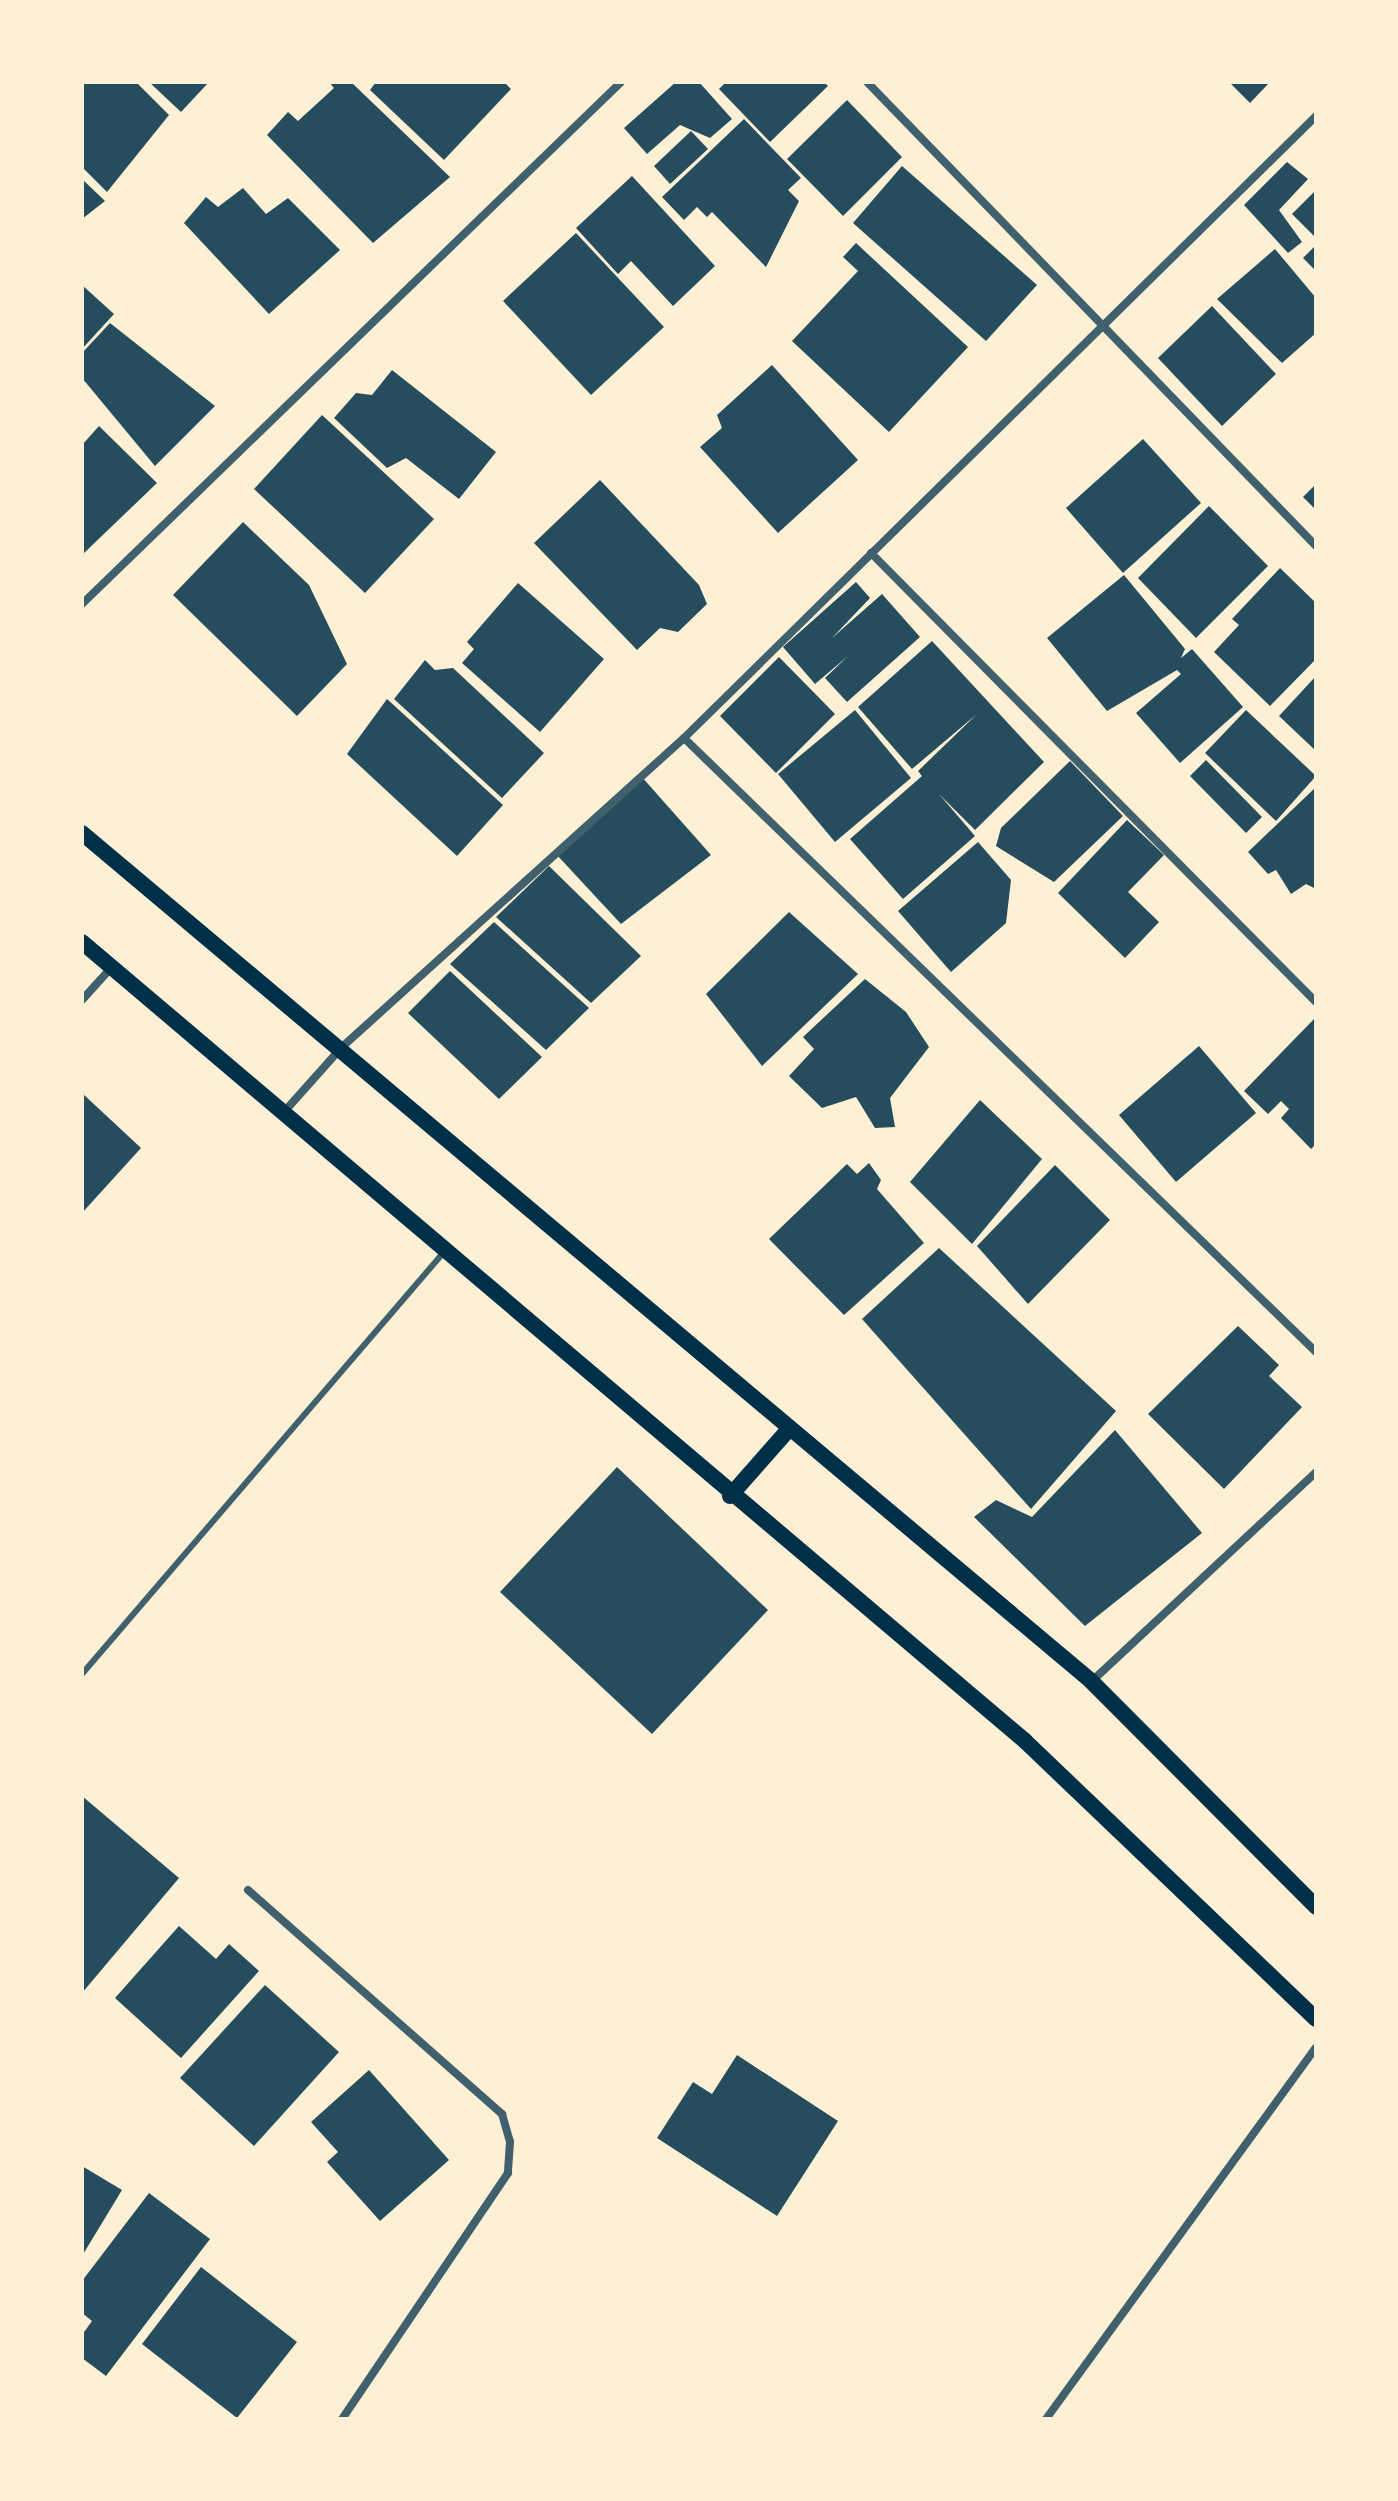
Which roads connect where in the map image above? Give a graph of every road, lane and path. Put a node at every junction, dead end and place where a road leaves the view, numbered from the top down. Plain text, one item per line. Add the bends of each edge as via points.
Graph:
1 (621, 82) edge
2 (867, 82) edge
3 (1316, 116) edge
4 (1101, 327) junction
5 (1316, 546) edge
6 (871, 553) junction
7 (82, 604) edge
8 (684, 738) junction
9 (82, 833) edge
10 (82, 942) edge
11 (111, 967) junction
12 (82, 1000) edge
13 (1316, 1002) edge
14 (342, 1047) junction
15 (284, 1112) junction
16 (449, 1246) junction
17 (1316, 1352) edge
18 (789, 1429) junction
19 (1316, 1472) edge
20 (730, 1496) junction
21 (82, 1674) edge
22 (1091, 1681) junction
23 (248, 1890) dead end
24 (1316, 1907) edge
25 (1316, 2019) edge
26 (1316, 2048) edge
27 (342, 2419) edge
28 (1046, 2419) edge

1 - 7 street
2 - 4 street
3 - 4 street
4 - 5 street
4 - 6 street
6 - 8 street
6 - 13 street
8 - 14 street
8 - 17 street
9 - 14 main road
10 - 11 main road
11 - 12 street
11 - 15 main road
14 - 15 street
14 - 18 main road
15 - 16 main road
16 - 20 main road
16 - 21 lane
18 - 20 main road
18 - 22 main road
19 - 22 street
20 - 25 main road via 1025,1741
22 - 24 main road
23 - 27 street via 502,2114 510,2142 508,2173
26 - 28 street

